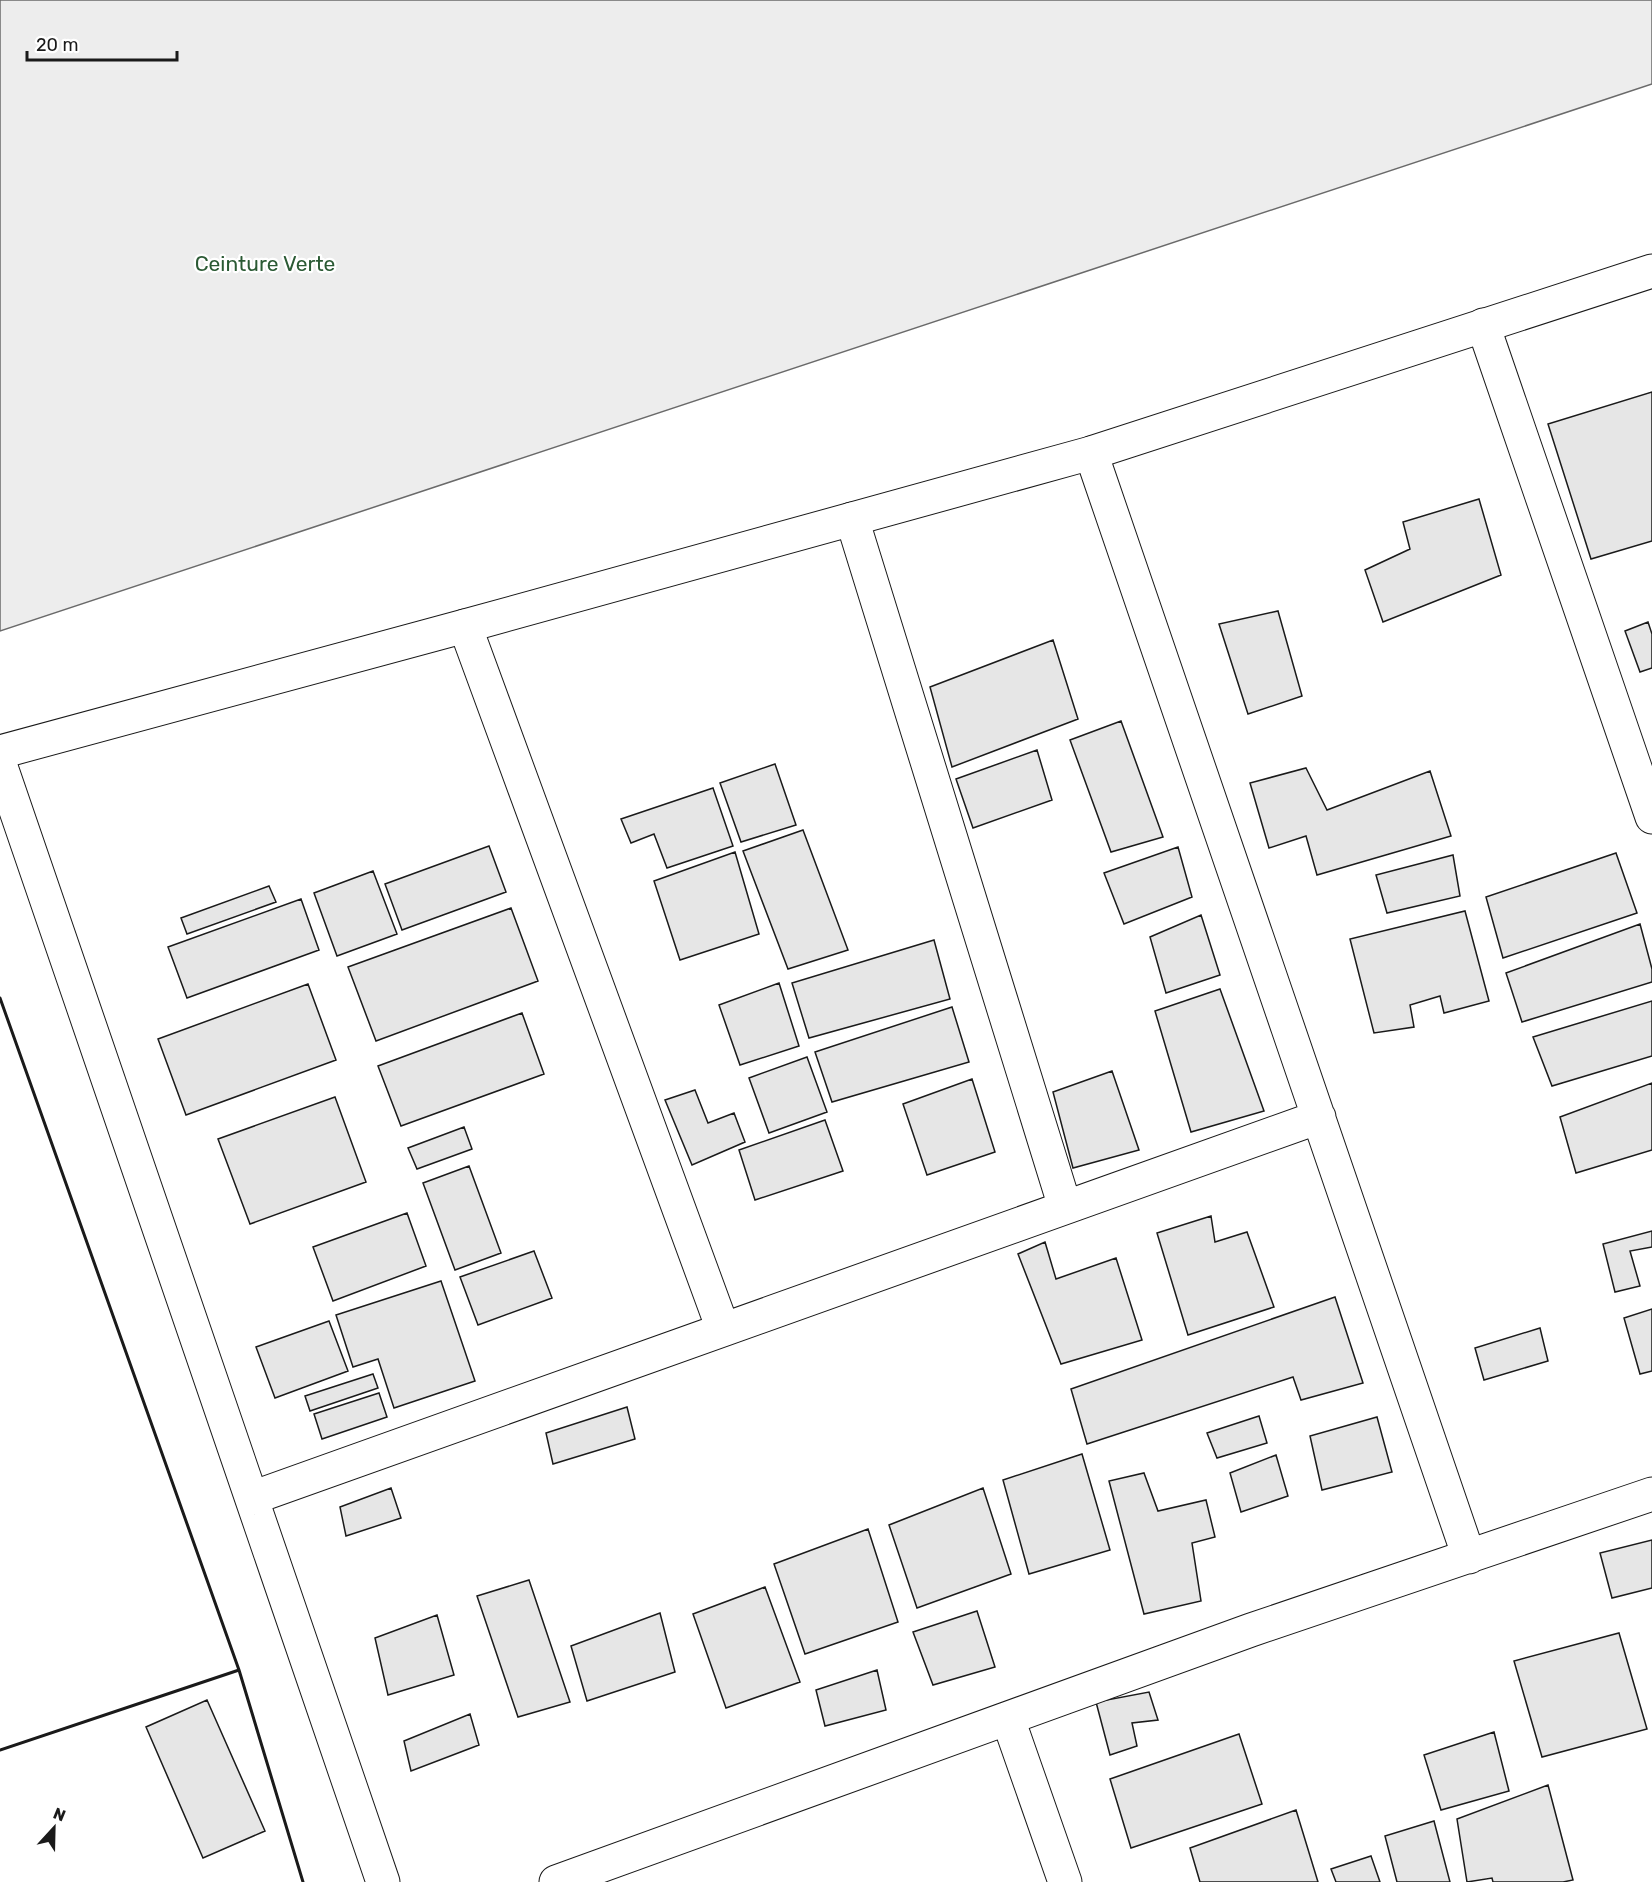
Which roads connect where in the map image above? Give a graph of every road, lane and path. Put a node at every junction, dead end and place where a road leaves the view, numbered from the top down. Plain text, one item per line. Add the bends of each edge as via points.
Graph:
1 (1652, 271) edge
2 (1483, 326) junction
3 (1090, 453) junction
4 (852, 519) junction
5 (465, 626) junction
6 (0, 752) edge
7 (0, 764) edge
8 (1652, 817) edge
9 (1319, 1117) junction
10 (1065, 1207) junction
11 (723, 1329) junction
12 (1652, 1494) edge
13 (252, 1498) junction
14 (1468, 1557) junction
15 (1008, 1719) junction
16 (383, 1882) edge
17 (556, 1882) edge
18 (1065, 1882) edge

1 - 2 street
2 - 3 street
2 - 8 street
3 - 4 street
3 - 9 street
4 - 5 street
4 - 10 street
5 - 6 street
5 - 11 street
7 - 13 street
9 - 10 street
9 - 14 street
10 - 11 street
11 - 13 street
12 - 14 street
13 - 16 street
14 - 15 street via 1251,1630
15 - 17 street
15 - 18 street

